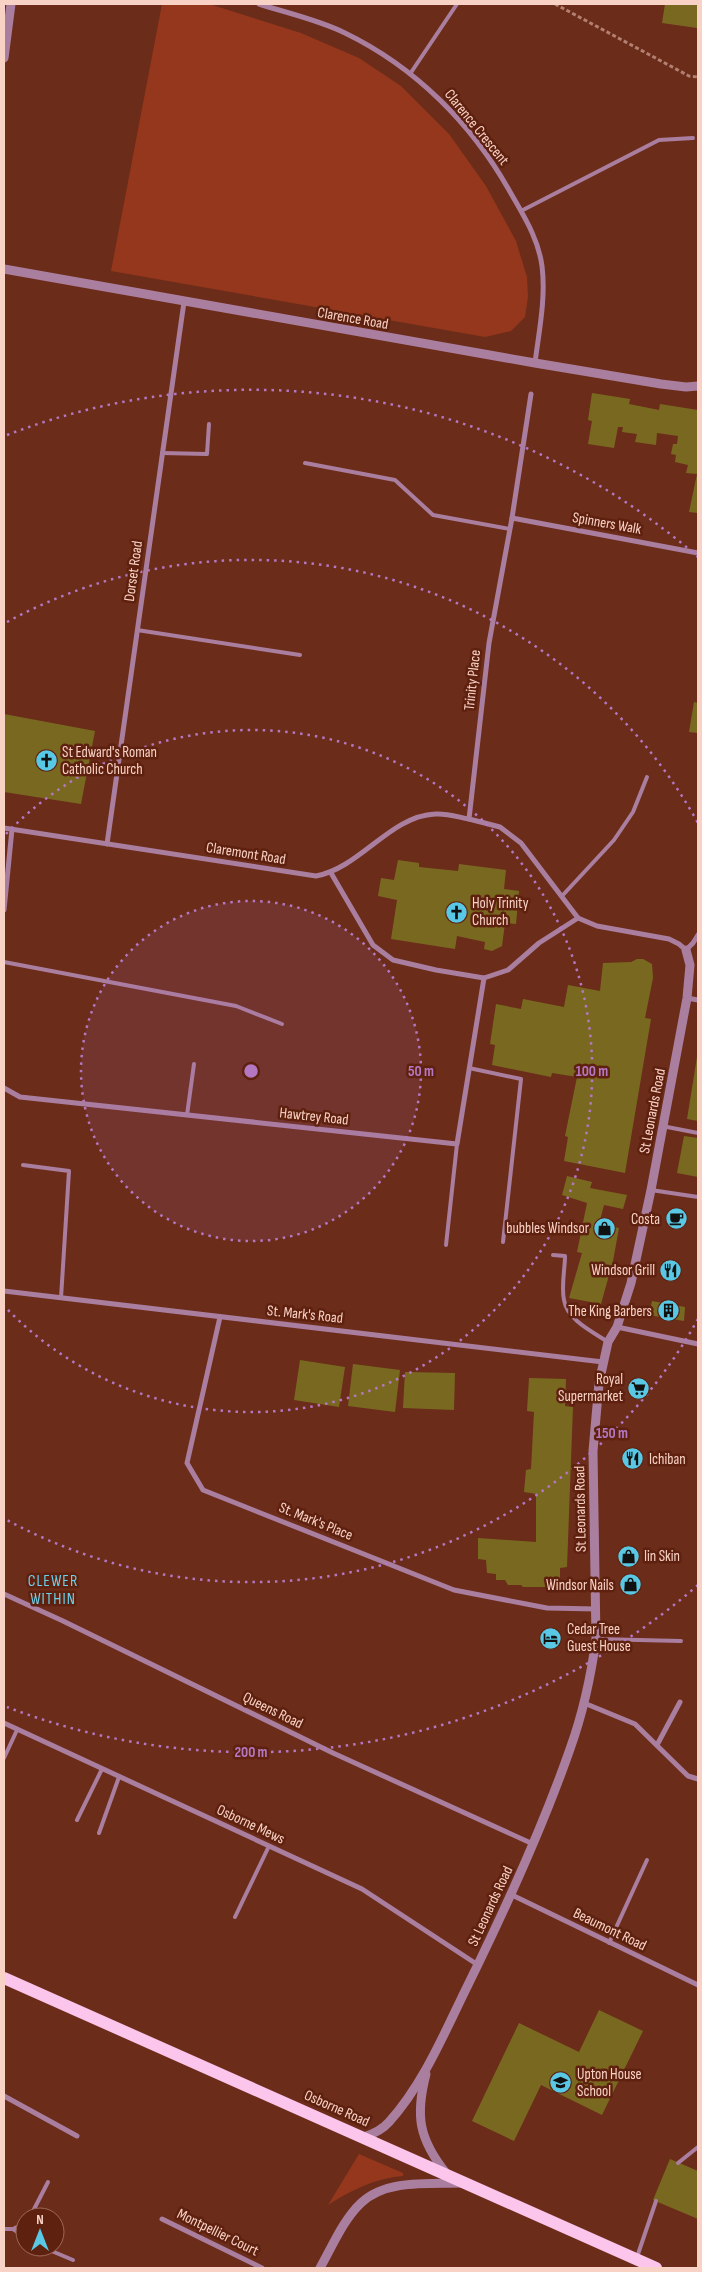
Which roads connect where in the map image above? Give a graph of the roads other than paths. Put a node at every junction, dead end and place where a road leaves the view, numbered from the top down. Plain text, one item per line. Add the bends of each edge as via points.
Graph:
1 (11, 4) edge
2 (259, 4) edge
3 (457, 4) edge
4 (5, 45) edge
5 (4, 58) edge
6 (410, 74) junction
7 (692, 138) dead end
8 (520, 211) junction
9 (4, 269) edge
10 (184, 302) junction
11 (535, 363) junction
12 (698, 386) edge
13 (531, 394) dead end
14 (209, 424) dead end
15 (162, 453) junction
16 (305, 463) dead end
17 (512, 518) junction
18 (510, 528) junction
19 (698, 553) edge
20 (137, 630) junction
21 (300, 655) dead end
22 (647, 777) dead end
23 (469, 819) junction
24 (4, 828) edge
25 (12, 829) junction
26 (107, 844) junction
27 (331, 873) junction
28 (562, 896) junction
29 (4, 910) edge
30 (578, 918) junction
31 (698, 935) edge
32 (686, 950) junction
33 (4, 962) edge
34 (484, 978) junction
35 (687, 998) junction
36 (698, 1000) edge
37 (282, 1024) dead end
38 (194, 1064) dead end
39 (469, 1068) junction
40 (4, 1088) edge
41 (187, 1115) junction
42 (662, 1126) junction
43 (698, 1133) edge
44 (457, 1144) junction
45 (23, 1165) dead end
46 (651, 1190) junction
47 (698, 1197) edge
48 (503, 1242) dead end
49 (446, 1245) dead end
50 (553, 1255) dead end
51 (4, 1291) edge
52 (61, 1298) junction
53 (220, 1317) junction
54 (617, 1327) junction
55 (608, 1342) junction
56 (698, 1344) edge
57 (603, 1362) junction
58 (4, 1594) edge
59 (596, 1610) junction
60 (596, 1639) junction
61 (681, 1641) dead end
62 (680, 1702) dead end
63 (584, 1703) junction
64 (4, 1723) edge
65 (17, 1730) junction
66 (658, 1746) junction
67 (4, 1758) edge
68 (102, 1769) junction
69 (119, 1776) junction
70 (698, 1779) edge
71 (77, 1820) dead end
72 (99, 1833) dead end
73 (533, 1844) junction
74 (269, 1846) junction
75 (647, 1860) dead end
76 (512, 1895) junction
77 (235, 1917) dead end
78 (610, 1943) junction
79 (478, 1965) junction
80 (4, 1978) edge
81 (698, 1985) edge
82 (428, 2066) junction
83 (4, 2096) edge
84 (77, 2136) dead end
85 (364, 2137) junction
86 (698, 2148) edge
87 (678, 2163) dead end
88 (448, 2176) junction
89 (48, 2182) dead end
90 (464, 2183) junction
91 (656, 2201) dead end
92 (35, 2207) edge
93 (162, 2219) dead end
94 (4, 2229) edge
95 (13, 2229) edge
96 (65, 2257) edge
97 (636, 2259) junction
98 (73, 2260) dead end
99 (262, 2268) edge
100 (320, 2268) edge
101 (656, 2268) edge

1 - 4 street
2 - 6 street, Clarence Crescent via 344,33
3 - 6 lane
4 - 5 street
6 - 8 street, Clarence Crescent via 441,100 494,163
7 - 8 lane via 659,140
8 - 11 street, Clarence Crescent via 536,238 542,266 544,298
9 - 10 street, Clarence Road
10 - 11 street, Clarence Road
10 - 15 street, Dorset Road
11 - 12 street, Clarence Road via 661,384
13 - 17 street, Trinity Place
14 - 15 lane via 207,454
15 - 20 street, Dorset Road
16 - 18 lane via 395,480 433,514
17 - 18 street, Trinity Place
17 - 19 street, Spinners Walk
18 - 23 street, Trinity Place via 489,643
20 - 21 lane
20 - 26 street, Dorset Road
22 - 28 lane via 633,812 614,840
23 - 27 street, Claremont Road via 435,814 414,819
23 - 28 street via 500,827 521,843
24 - 25 street, Claremont Road
25 - 26 street, Claremont Road
25 - 29 street
26 - 27 street, Claremont Road via 316,876
27 - 34 street via 373,944 392,960
28 - 30 street
30 - 32 street via 597,926 669,939
30 - 34 street via 540,943 508,970
31 - 32 street
32 - 35 street, St Leonards Road via 690,965
33 - 37 lane via 236,1006
34 - 39 street
35 - 36 street
35 - 42 street, St Leonards Road
38 - 41 lane
39 - 44 street
39 - 48 lane via 520,1079
40 - 41 street, Hawtrey Road via 20,1097
41 - 44 street, Hawtrey Road
42 - 43 lane
42 - 46 street, St Leonards Road
44 - 49 lane
45 - 52 lane via 69,1172
46 - 47 lane
46 - 54 street, St Leonards Road via 631,1283
50 - 55 lane via 565,1256 564,1300 569,1311 575,1319
51 - 52 street, St. Mark's Road
52 - 53 street, St. Mark's Road
53 - 57 street, St. Mark's Road
53 - 59 street, St. Mark's Place via 187,1463 204,1490 454,1590 547,1608
54 - 55 street, St Leonards Road
54 - 56 street
55 - 57 street, St Leonards Road
57 - 59 street, St Leonards Road via 593,1451
58 - 73 street, Queens Road via 333,1753
59 - 60 street, St Leonards Road
60 - 61 lane
60 - 63 street, St Leonards Road
62 - 66 street
63 - 66 street via 635,1724
63 - 73 street, St Leonards Road via 571,1748
64 - 65 street, Osborne Mews
65 - 67 lane
65 - 68 street, Osborne Mews
66 - 70 street via 688,1776
68 - 69 street, Osborne Mews
68 - 71 lane
69 - 72 lane
69 - 74 street, Osborne Mews
73 - 76 street, St Leonards Road
74 - 77 lane
74 - 79 street, Osborne Mews via 362,1889
75 - 78 lane
76 - 78 street, Beaumont Road
76 - 79 street, St Leonards Road
78 - 81 street, Beaumont Road
79 - 82 street, St Leonards Road
80 - 85 main road, Osborne Road
82 - 85 street, St Leonards Road via 389,2122 376,2133
82 - 88 street, St Leonards Road via 419,2103 420,2125 426,2143
83 - 84 street
85 - 88 main road, Osborne Road
86 - 87 lane
88 - 90 main road, Osborne Road
89 - 92 lane
90 - 97 main road, Osborne Road
90 - 100 street via 392,2187 373,2194 352,2213
91 - 97 lane
93 - 99 street, Montpellier Court
94 - 95 lane
96 - 98 lane
97 - 101 main road, Osborne Road

